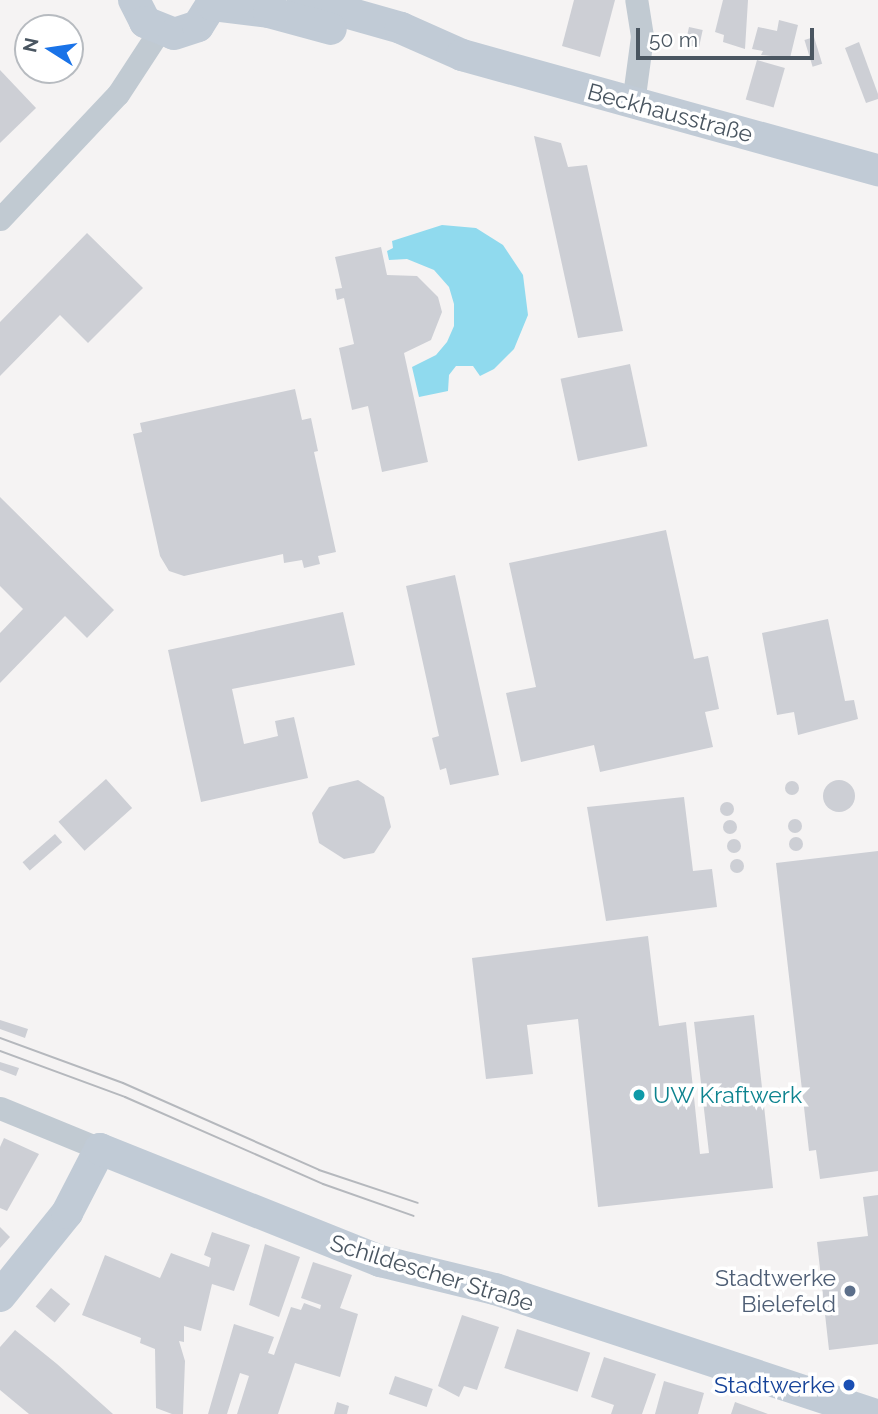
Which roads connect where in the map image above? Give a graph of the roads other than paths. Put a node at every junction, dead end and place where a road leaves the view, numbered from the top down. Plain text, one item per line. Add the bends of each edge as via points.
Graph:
1 (134, 0) edge
2 (303, 0) edge
3 (636, 0) edge
4 (213, 2) edge
5 (159, 32) junction
6 (462, 55) junction
7 (633, 103) junction
8 (878, 170) edge
9 (0, 219) edge
10 (0, 1108) edge
11 (100, 1149) junction
12 (0, 1296) edge
13 (872, 1414) edge

1 - 5 street via 139,15
2 - 6 street, Beckhausstraße via 401,28
3 - 7 street via 642,36
4 - 5 street via 207,17 187,32
4 - 6 street, Beckhausstraße via 269,12 396,48
5 - 9 street via 118,94
6 - 7 street, Beckhausstraße
7 - 8 street, Beckhausstraße
10 - 11 street, Schildescher Straße
11 - 12 street via 67,1213
11 - 13 street, Schildescher Straße via 380,1261 495,1289

